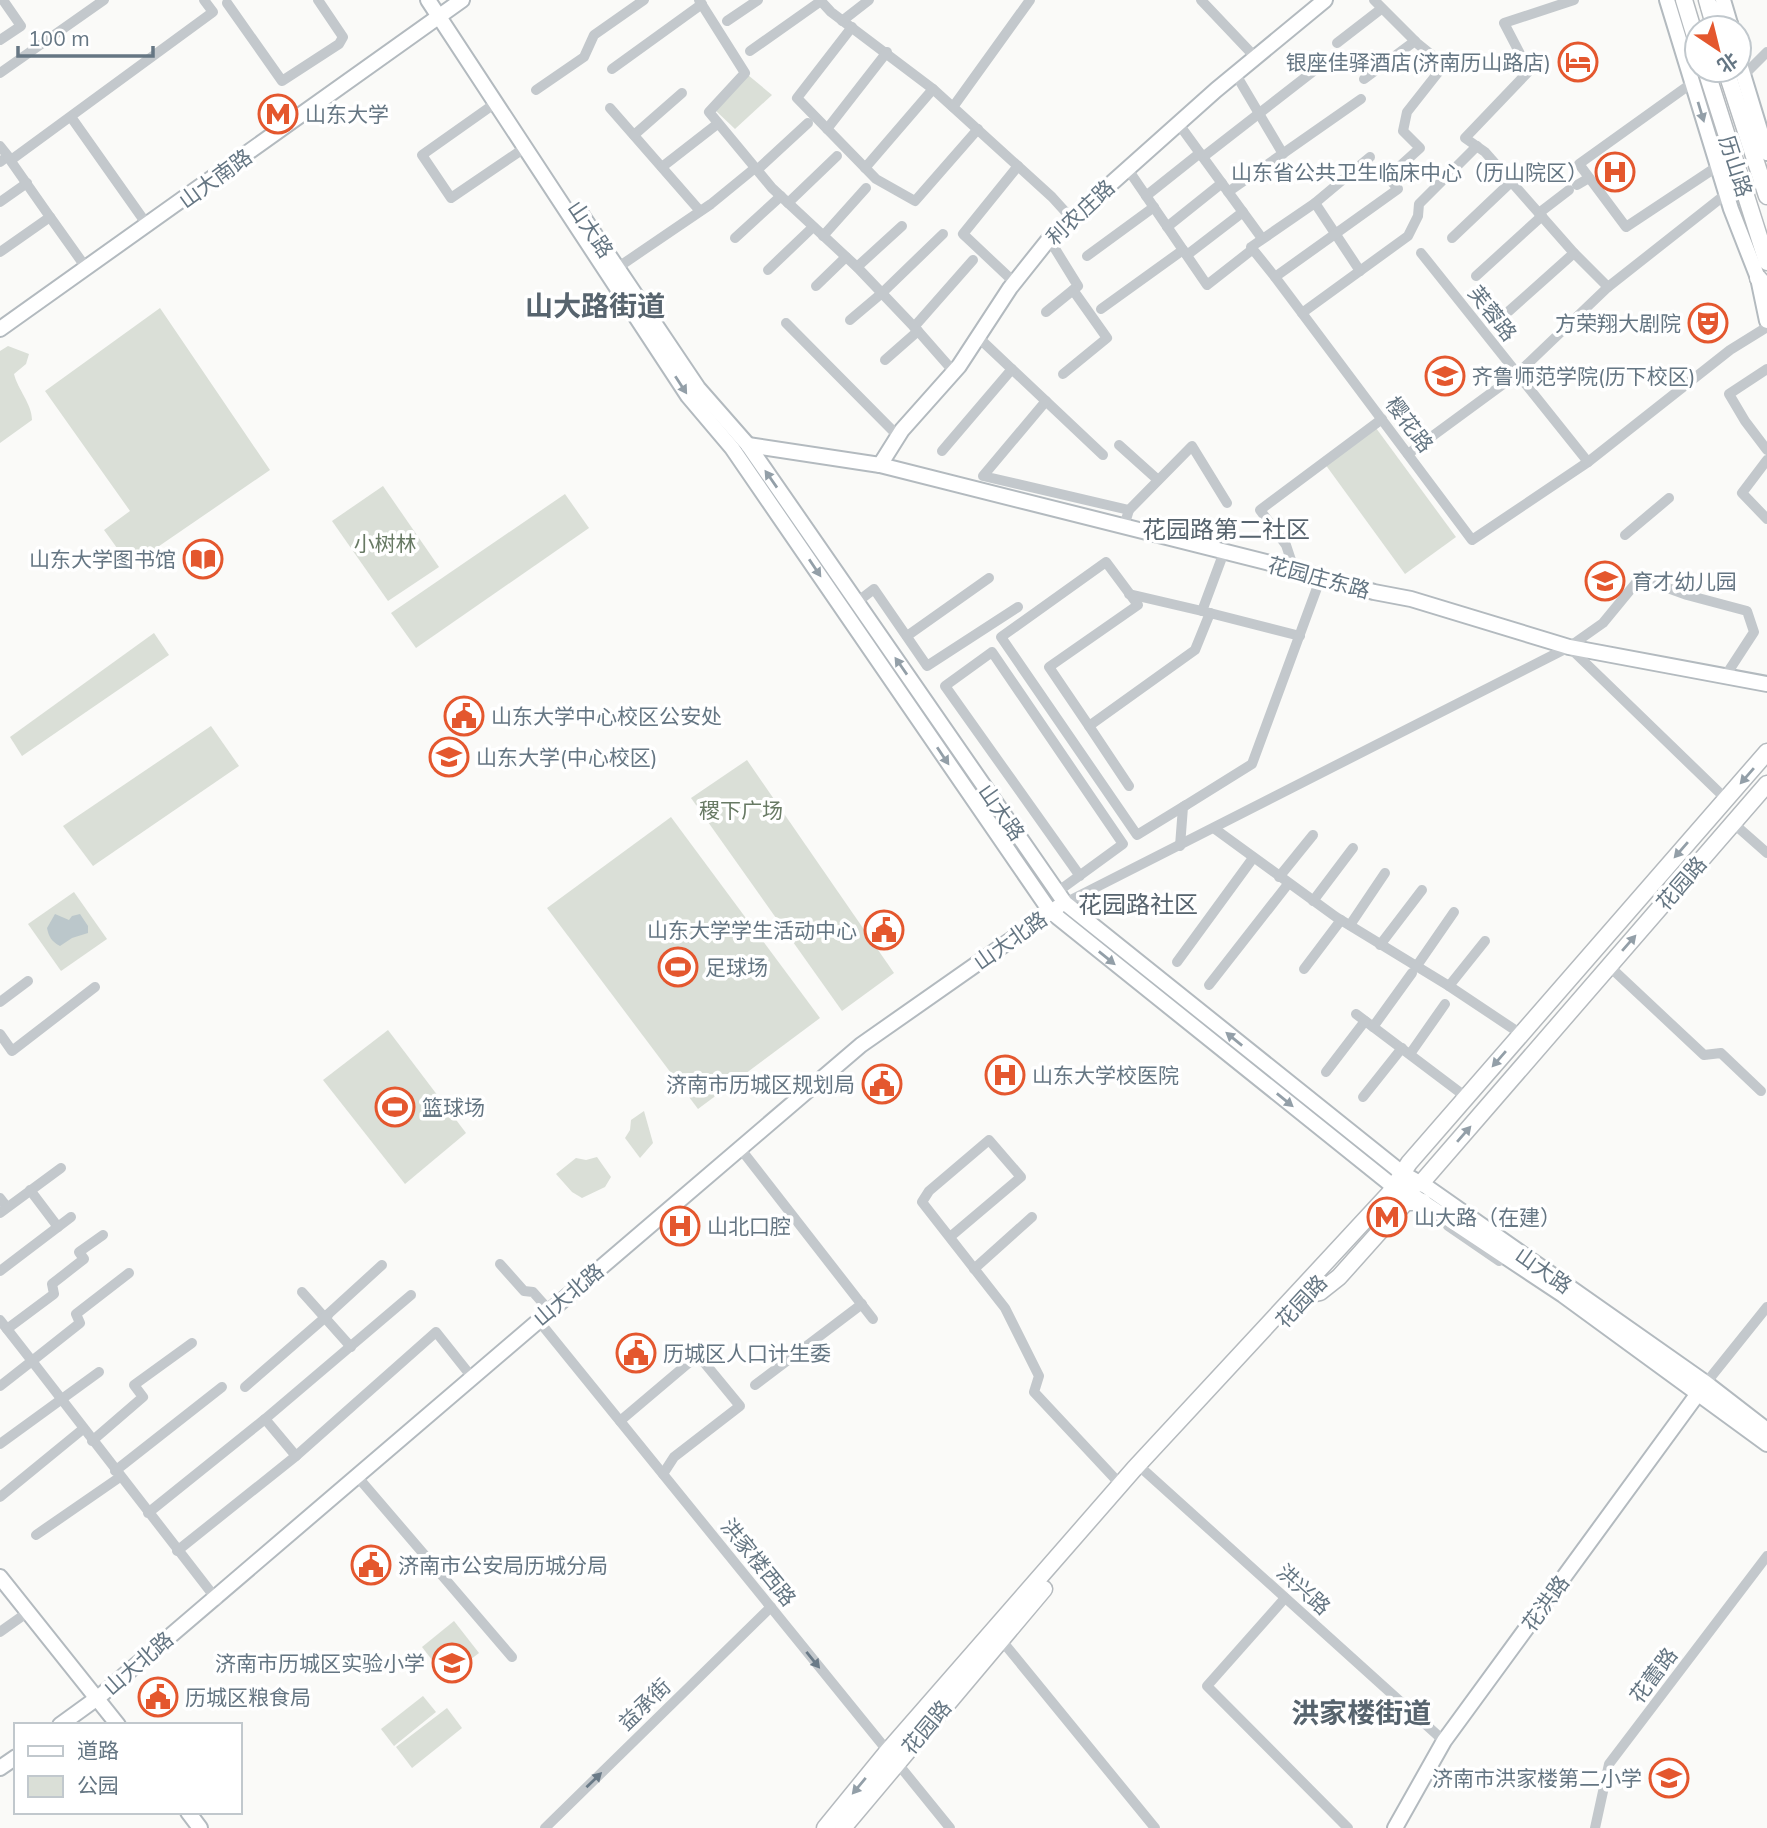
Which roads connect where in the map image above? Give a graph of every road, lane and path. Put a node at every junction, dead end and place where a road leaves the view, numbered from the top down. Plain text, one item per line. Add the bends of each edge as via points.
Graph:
1 (2, 0) edge
2 (104, 0) edge
3 (204, 0) edge
4 (318, 0) edge
5 (428, 0) edge
6 (462, 0) edge
7 (644, 0) edge
8 (758, 0) edge
9 (869, 0) edge
10 (1030, 0) edge
11 (1201, 0) edge
12 (1325, 0) edge
13 (1374, 0) edge
14 (1574, 0) edge
15 (1667, 0) edge
16 (821, 1) edge
17 (229, 2) edge
18 (701, 2) edge
19 (442, 9) edge
20 (1381, 9) junction
21 (213, 12) junction
22 (842, 20) junction
23 (727, 21) dead end
24 (852, 27) junction
25 (0, 40) edge
26 (1415, 41) junction
27 (1336, 43) dead end
28 (750, 51) dead end
29 (887, 52) junction
30 (1767, 52) edge
31 (1683, 53) edge
32 (1255, 57) junction
33 (1329, 59) dead end
34 (1753, 66) edge
35 (612, 69) dead end
36 (0, 73) edge
37 (1235, 73) junction
38 (1364, 79) dead end
39 (1691, 84) edge
40 (1692, 84) edge
41 (1710, 84) edge
42 (1731, 84) edge
43 (1745, 84) edge
44 (933, 89) junction
45 (536, 90) dead end
46 (682, 93) dead end
47 (1360, 99) dead end
48 (497, 102) junction
49 (953, 107) junction
50 (610, 108) dead end
51 (1259, 114) junction
52 (71, 117) junction
53 (808, 123) dead end
54 (1178, 123) junction
55 (716, 125) dead end
56 (827, 129) junction
57 (978, 130) junction
58 (634, 135) junction
59 (0, 146) edge
60 (526, 146) junction
61 (1476, 146) junction
62 (1767, 153) edge
63 (1283, 154) junction
64 (1202, 155) junction
65 (837, 156) dead end
66 (1370, 156) dead end
67 (6, 159) edge
68 (1018, 166) junction
69 (1718, 166) junction
70 (662, 167) junction
71 (865, 168) junction
72 (1127, 168) junction
73 (756, 169) junction
74 (1590, 178) junction
75 (1511, 182) junction
76 (26, 183) junction
77 (866, 188) dead end
78 (1225, 188) junction
79 (1726, 194) junction
80 (1146, 196) junction
81 (1767, 196) edge
82 (785, 200) junction
83 (0, 202) edge
84 (1315, 203) junction
85 (1154, 207) junction
86 (700, 211) junction
87 (1243, 212) junction
88 (1540, 215) junction
89 (50, 216) junction
90 (1071, 218) junction
91 (148, 226) junction
92 (902, 226) dead end
93 (813, 227) junction
94 (1167, 227) junction
95 (943, 234) dead end
96 (1335, 234) junction
97 (823, 236) junction
98 (1261, 237) dead end
99 (735, 238) dead end
100 (1452, 238) dead end
101 (1049, 239) junction
102 (1253, 249) junction
103 (0, 251) edge
104 (1185, 253) junction
105 (1421, 253) dead end
106 (1574, 253) junction
107 (1087, 256) dead end
108 (846, 257) junction
109 (973, 260) dead end
110 (1767, 262) edge
111 (857, 267) junction
112 (617, 268) junction
113 (87, 269) junction
114 (768, 270) dead end
115 (1360, 271) junction
116 (1476, 276) dead end
117 (1275, 277) junction
118 (1014, 282) junction
119 (1762, 283) edge
120 (816, 286) dead end
121 (1608, 287) junction
122 (1073, 290) junction
123 (882, 293) junction
124 (1101, 309) dead end
125 (1509, 311) dead end
126 (1046, 312) dead end
127 (1302, 313) junction
128 (850, 320) dead end
129 (1767, 321) edge
130 (786, 323) dead end
131 (1767, 327) edge
132 (0, 329) edge
133 (916, 329) junction
134 (980, 339) dead end
135 (885, 360) dead end
136 (1012, 369) junction
137 (1767, 369) edge
138 (954, 372) junction
139 (1063, 374) dead end
140 (1517, 374) junction
141 (1046, 401) junction
142 (1382, 419) junction
143 (898, 436) junction
144 (748, 445) junction
145 (1119, 445) dead end
146 (1767, 450) edge
147 (942, 451) dead end
148 (1103, 454) dead end
149 (1408, 454) junction
150 (1767, 460) edge
151 (1588, 462) junction
152 (880, 465) junction
153 (1158, 481) junction
154 (1669, 498) dead end
155 (1227, 503) dead end
156 (1129, 510) junction
157 (1767, 519) edge
158 (1124, 526) junction
159 (1625, 535) dead end
160 (1224, 552) junction
161 (1294, 569) junction
162 (1321, 577) junction
163 (989, 578) dead end
164 (1129, 594) junction
165 (857, 602) junction
166 (1018, 607) dead end
167 (1206, 612) junction
168 (907, 636) junction
169 (1300, 636) junction
170 (1569, 647) junction
171 (1726, 675) junction
172 (1767, 684) edge
173 (1089, 726) junction
174 (1767, 752) edge
175 (1767, 784) edge
176 (1129, 786) dead end
177 (1726, 799) junction
178 (1183, 807) junction
179 (1732, 823) junction
180 (1215, 829) junction
181 (1313, 835) dead end
182 (1180, 846) junction
183 (1353, 848) dead end
184 (1767, 853) edge
185 (1253, 858) junction
186 (1385, 873) dead end
187 (1080, 876) junction
188 (1284, 881) junction
189 (1064, 887) dead end
190 (1422, 890) dead end
191 (1313, 901) junction
192 (1065, 903) junction
193 (1454, 912) dead end
194 (1052, 913) junction
195 (1345, 923) junction
196 (1485, 941) dead end
197 (1380, 944) junction
198 (1177, 962) dead end
199 (1609, 967) junction
200 (1304, 969) dead end
201 (1414, 970) junction
202 (28, 981) dead end
203 (1209, 985) dead end
204 (1449, 986) junction
205 (95, 987) dead end
206 (0, 1002) edge
207 (1445, 1004) dead end
208 (1356, 1014) dead end
209 (1369, 1024) junction
210 (0, 1034) edge
211 (1521, 1034) junction
212 (1406, 1051) junction
213 (1326, 1072) dead end
214 (1761, 1091) dead end
215 (1363, 1097) dead end
216 (1466, 1097) junction
217 (743, 1152) junction
218 (61, 1168) dead end
219 (1417, 1182) junction
220 (30, 1190) junction
221 (1407, 1191) junction
222 (0, 1198) edge
223 (4, 1210) edge
224 (71, 1217) dead end
225 (1032, 1217) dead end
226 (58, 1227) junction
227 (103, 1235) dead end
228 (950, 1237) junction
229 (500, 1264) dead end
230 (382, 1265) dead end
231 (974, 1269) junction
232 (0, 1271) edge
233 (129, 1273) dead end
234 (302, 1292) dead end
235 (411, 1295) dead end
236 (862, 1304) junction
237 (1767, 1307) edge
238 (549, 1310) junction
239 (326, 1316) junction
240 (873, 1319) dead end
241 (539, 1322) junction
242 (3, 1325) edge
243 (192, 1343) dead end
244 (351, 1346) junction
245 (32, 1361) junction
246 (99, 1371) dead end
247 (471, 1376) junction
248 (755, 1385) dead end
249 (0, 1386) edge
250 (222, 1387) dead end
251 (245, 1387) dead end
252 (1702, 1388) junction
253 (60, 1400) junction
254 (265, 1419) junction
255 (620, 1421) junction
256 (83, 1429) junction
257 (1767, 1430) edge
258 (92, 1441) junction
259 (0, 1444) edge
260 (1767, 1444) edge
261 (296, 1457) junction
262 (1141, 1468) junction
263 (117, 1474) junction
264 (663, 1474) junction
265 (358, 1477) junction
266 (1120, 1485) junction
267 (0, 1497) edge
268 (148, 1513) junction
269 (36, 1535) dead end
270 (177, 1551) junction
271 (1767, 1556) edge
272 (0, 1577) edge
273 (1285, 1598) junction
274 (215, 1599) junction
275 (771, 1607) junction
276 (28, 1612) junction
277 (0, 1632) edge
278 (997, 1635) junction
279 (512, 1657) dead end
280 (98, 1699) junction
281 (63, 1723) edge
282 (69, 1723) edge
283 (116, 1723) edge
284 (1444, 1741) junction
285 (892, 1757) junction
286 (545, 1828) edge
287 (825, 1828) edge
288 (843, 1828) edge
289 (950, 1828) edge
290 (1155, 1828) edge
291 (1348, 1828) edge
292 (1395, 1828) edge
293 (1595, 1828) edge

1 - 25 street via 21,26
2 - 36 street
3 - 21 street
4 - 17 street via 343,37 282,81
5 - 19 main road, 山大路
6 - 19 main road, 山大南路
7 - 45 street via 594,35 584,57
8 - 23 street
9 - 22 street
10 - 49 street
11 - 32 street
12 - 32 main road, 利农庄路
13 - 20 street
14 - 61 street via 1504,23 1529,71 1465,138
15 - 31 main road
16 - 22 street
16 - 28 street
17 - 21 street
18 - 35 street
18 - 73 street via 745,73 709,112
19 - 48 main road, 山大路
19 - 91 main road, 山大南路
19 - 112 main road, 山大路
20 - 26 street
20 - 27 street
21 - 52 street
22 - 24 street
24 - 29 street
24 - 56 street via 797,99
26 - 38 street
26 - 96 street via 1444,65 1407,112 1403,131 1420,148 1388,177 1398,189
29 - 44 street
29 - 56 street
30 - 34 street
32 - 37 main road, 利农庄路
33 - 51 street
37 - 51 street
37 - 54 main road, 利农庄路
39 - 74 street via 1579,164
40 -> 69 main road
41 - 110 main road, 历山路
42 - 81 main road, 历山路
43 - 62 main road
44 - 49 street
44 - 71 street
46 - 58 street
47 - 63 street
48 - 60 main road, 山大路
48 - 60 street via 422,155 452,198
49 - 57 street
50 - 58 street
51 - 63 street
51 - 64 street
52 - 67 street
52 - 91 street
53 - 73 street
54 - 64 street
54 - 72 main road, 利农庄路
55 - 70 street
56 - 71 street
57 - 68 street
57 - 71 street via 915,201
58 - 70 street
59 - 67 street
60 -> 194 main road, 山大路 via 688,396 732,448
61 - 75 street
61 - 115 street via 1419,204 1408,236
63 - 78 street
64 - 78 street
64 - 80 street
65 - 82 street
66 - 84 street
67 - 76 street
68 - 90 street
68 - 118 street via 963,234
69 - 74 street via 1626,227
69 - 79 main road
70 - 86 street
72 - 80 street
72 - 90 main road, 利农庄路
73 - 82 street
73 - 86 street
74 - 88 street
75 - 88 street
75 - 100 street
76 - 83 street
76 - 89 street
77 - 97 street
78 - 87 street
78 - 94 street
79 - 119 main road
79 - 121 street
80 - 85 street
82 - 93 street
82 - 99 street
84 - 96 street
84 - 102 street
85 - 94 street
85 - 107 street
86 - 112 street
87 - 98 street
87 - 104 street
88 - 106 street
88 - 116 street
89 - 103 street
89 - 113 street
90 - 101 main road, 利农庄路
91 - 113 main road, 山大南路
92 - 111 street
93 - 97 street
93 - 114 street
94 - 104 street
95 - 123 street
96 - 115 street
96 - 117 street
97 - 108 street
101 - 118 main road, 利农庄路
101 - 122 street via 1078,286
102 - 104 street via 1207,285
102 - 117 street, 樱花路
104 - 124 street
105 - 140 street, 芙蓉路
106 - 121 street
106 - 125 street
108 - 111 street
108 - 120 street
109 - 133 street
111 - 123 street
112 - 144 main road, 山大路 via 698,388
113 - 132 main road, 山大南路
115 - 127 street
117 - 127 street, 樱花路
118 - 138 main road, 利农庄路
119 - 129 main road
121 - 140 street
122 - 126 street
122 - 139 street via 1107,338
123 - 128 street
123 - 133 street
127 - 142 street, 樱花路
130 - 143 street
131 - 151 street via 1730,350
133 - 135 street
133 - 138 street
134 - 136 street
136 - 141 street
136 - 147 street
137 - 146 street via 1729,394
138 - 143 main road, 利农庄路
140 - 149 street
140 - 151 street, 芙蓉路
141 - 148 street
141 - 156 street via 983,476
142 - 149 street, 樱花路
142 - 161 street via 1260,510 1286,545
143 - 152 main road, 利农庄路
144 - 152 main road, 花园庄东路
165 -> 144 main road, 山大路
145 - 153 street
149 - 151 street, 樱花路 via 1472,540
150 - 157 street via 1742,493
152 - 158 main road, 花园庄东路
153 - 155 street via 1192,446
153 - 156 street
154 - 159 street
156 - 158 street
158 - 160 main road, 花园庄东路
160 - 161 main road, 花园庄东路
160 - 167 street
161 - 162 main road, 花园庄东路
162 - 169 street
162 - 170 main road, 花园庄东路 via 1374,593 1411,598
163 - 168 street
164 - 167 street
164 - 173 street via 1138,605 1049,667
164 - 178 street via 1106,562 1001,637 1137,835
165 - 168 street via 874,589
192 -> 165 main road, 山大路
166 - 168 street via 928,666
167 - 169 street
167 - 173 street via 1195,650
169 - 178 street via 1252,764
170 - 171 main road, 花园庄东路
170 - 171 street via 1603,623 1640,578 1747,611 1754,632
170 - 177 street
170 - 180 street
171 - 172 main road, 花园庄东路
173 - 176 street
174 -> 177 main road, 花园路
175 - 179 main road, 花园路
177 -> 211 main road, 花园路
178 - 182 street
179 - 184 street
199 -> 179 main road, 花园路
180 - 182 street
180 - 185 street
181 - 188 street
182 - 192 street
183 - 191 street
185 - 188 street
185 - 198 street
186 - 195 street
187 - 187 street via 1123,844 992,652 945,686
187 - 189 street
188 - 191 street
188 - 203 street
190 - 197 street
191 - 195 street
192 - 194 main road, 山大北路
221 -> 192 main road, 山大路
193 - 201 street
194 - 217 main road, 山大北路 via 872,1042
194 -> 221 main road, 山大路
194 - 238 main road, 山大北路 via 861,1045
195 - 197 street
195 - 200 street
196 - 204 street
197 - 201 street
199 - 214 street via 1703,1055 1721,1053
219 -> 199 main road, 花园路 via 1426,1178
201 - 204 street
201 - 209 street
202 - 206 street
204 - 211 street
205 - 210 street via 12,1051
207 - 212 street
208 - 209 street
209 - 212 street
209 - 213 street
211 -> 216 main road, 花园路
212 - 215 street
212 - 216 street
216 - 221 main road, 花园路 via 1409,1163
217 - 236 street
217 - 241 main road, 山大北路
218 - 220 street
219 - 221 main road, 花园路
219 - 252 main road, 山大路
220 - 223 street
220 - 226 street
221 - 252 main road, 山大路
221 - 262 main road, 花园路
221 - 262 main road, 花园路
222 - 223 street
224 - 226 street
225 - 231 street
226 - 232 street
227 - 242 street via 79,1252 84,1259 52,1284 54,1294
228 - 228 street via 922,1202 989,1140 1020,1177
228 - 231 street
229 - 238 street
230 - 239 street
231 - 266 street via 1005,1308 1039,1376 1034,1392
233 - 245 street via 76,1314 79,1323
234 - 239 street
235 - 244 street
236 - 240 street
236 - 248 street
237 - 252 street
238 - 241 main road, 山大北路
239 - 244 street
239 - 251 street
241 - 247 main road, 山大北路
241 - 255 street, 洪家楼西路
241 - 265 main road, 山大北路
242 - 245 street
243 - 258 street via 134,1385 143,1397
244 - 254 street
245 - 249 street
245 - 253 street
246 - 253 street
247 - 261 street via 436,1332
247 - 265 main road, 山大北路
250 - 263 street
252 - 257 main road, 山大路
252 - 260 main road, 山大路
252 - 284 main road, 花洪路
253 - 256 street
253 - 259 street
254 - 261 street
254 - 268 street
255 - 264 street, 洪家楼西路
255 - 264 street via 698,1355 740,1406 674,1457
256 - 258 street
256 - 267 street
258 - 263 street
261 - 270 street
262 - 266 main road, 花园路
262 - 273 street, 洪兴路
262 - 278 main road, 花园路
263 - 268 street
263 - 269 street
264 - 275 street, 洪家楼西路
265 - 274 main road, 山大北路
265 - 279 street
266 - 278 main road, 花园路
268 - 270 street
270 - 274 street
271 - 293 street, 花蕾路 via 1609,1764
272 - 276 main road
273 - 284 street, 洪兴路
273 - 291 street via 1207,1686
274 - 280 main road, 山大北路
275 -> 285 street, 洪家楼西路
286 -> 275 street, 益承街
276 - 277 street
276 - 280 main road
278 - 285 main road, 花园路
278 - 290 street
280 - 281 main road, 山大北路
280 - 282 main road, 山大北路
280 - 283 main road
284 - 292 main road, 花洪路
285 -> 287 main road, 花园路
285 - 288 main road, 花园路
285 - 289 street, 洪家楼西路

